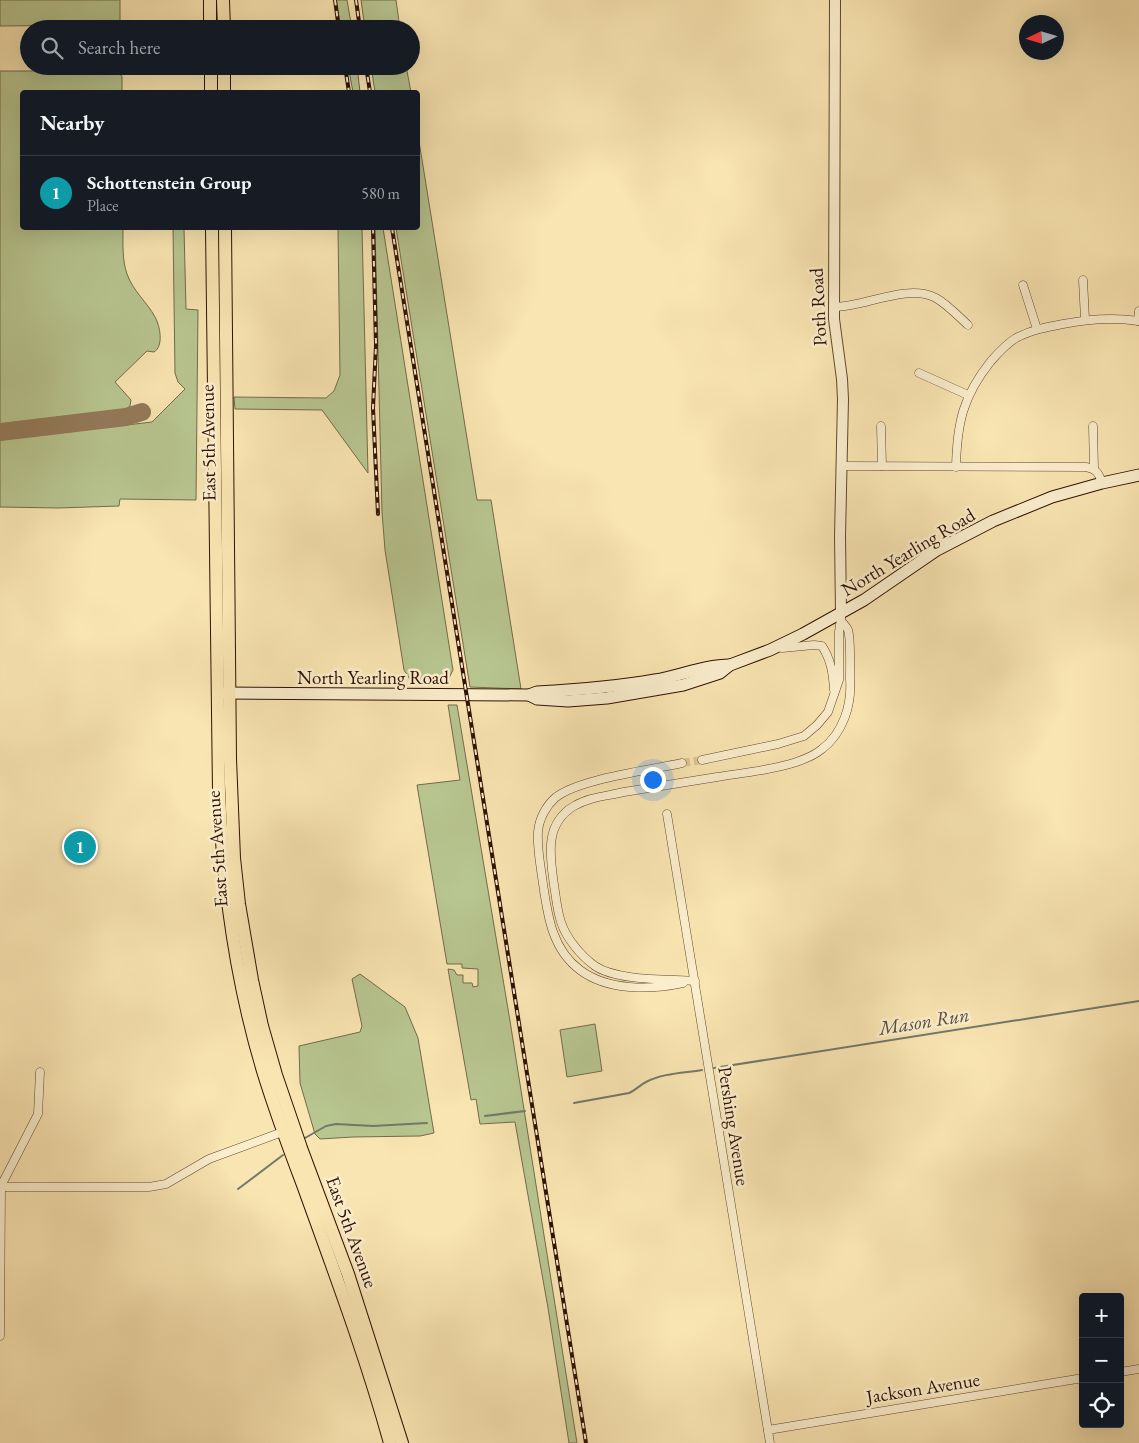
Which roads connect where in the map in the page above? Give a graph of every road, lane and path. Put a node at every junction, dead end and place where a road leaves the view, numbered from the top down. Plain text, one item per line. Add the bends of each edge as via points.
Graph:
1 (210, 0) edge
2 (223, 0) edge
3 (835, 0) edge
4 (210, 20) edge
5 (224, 20) edge
6 (211, 75) edge
7 (224, 75) edge
8 (211, 90) edge
9 (224, 90) edge
10 (212, 230) edge
11 (225, 230) edge
12 (1083, 280) dead end
13 (1023, 285) dead end
14 (834, 307) junction
15 (1139, 311) edge
16 (1085, 319) junction
17 (1139, 321) edge
18 (968, 325) dead end
19 (1037, 329) junction
20 (919, 373) dead end
21 (968, 395) junction
22 (881, 426) dead end
23 (1093, 426) dead end
24 (842, 466) junction
25 (882, 466) junction
26 (956, 466) junction
27 (1094, 469) junction
28 (1139, 475) edge
29 (1102, 483) junction
30 (841, 617) junction
31 (770, 650) junction
32 (223, 693) junction
33 (834, 695) junction
34 (702, 760) tunnel mouth
35 (682, 764) tunnel mouth
36 (667, 814) dead end
37 (695, 981) junction
38 (40, 1072) dead end
39 (288, 1129) junction
40 (1, 1185) edge
41 (0, 1336) edge
42 (1139, 1369) edge
43 (1124, 1371) edge
44 (1079, 1379) edge
45 (768, 1430) junction
46 (390, 1443) edge
47 (402, 1443) edge
48 (770, 1443) edge

1 - 4 main road
2 - 5 main road
3 - 14 street, Poth Road
6 - 8 main road
7 - 9 main road
10 - 32 main road, East 5th Avenue
11 - 32 main road, East 5th Avenue
12 - 16 street
13 - 19 street
14 - 18 street via 859,305 907,293 923,294 942,302
14 - 24 street, Poth Road via 843,389
15 - 17 street
16 - 17 street
16 - 19 street
19 - 21 street via 1006,345
20 - 21 street
21 - 26 street via 959,426
22 - 25 street
23 - 27 street
24 - 25 street
24 - 30 street, Poth Road
25 - 26 street
26 - 27 street
27 - 29 street
28 - 29 main road, North Yearling Road
29 - 30 main road, North Yearling Road via 1052,497 992,521 938,550
30 - 31 main road, North Yearling Road
30 - 33 street via 839,680
30 - 37 street via 848,629 851,688 848,711 837,734 822,750 800,761 758,770 588,799 572,807 552,834 550,852 561,922 579,951 595,966 612,974
31 - 32 main road, North Yearling Road via 720,673 683,685 568,701 537,700 529,695
31 - 33 street via 822,646 832,670
32 - 39 main road, East 5th Avenue via 220,817 227,903 254,1038 270,1092
33 - 34 street via 828,712 804,736
35 - 37 street via 567,790 543,813 538,830 538,850 549,920 568,960 580,970 610,984 662,987
36 - 37 street, Pershing Avenue
37 - 45 street, Pershing Avenue
38 - 40 street via 38,1114
39 - 40 street via 209,1159 166,1184 148,1187
39 - 46 main road, East 5th Avenue
39 - 47 main road, East 5th Avenue via 348,1274
40 - 41 street
42 - 43 street
44 - 45 street, Jackson Avenue
45 - 48 street, Pershing Avenue

